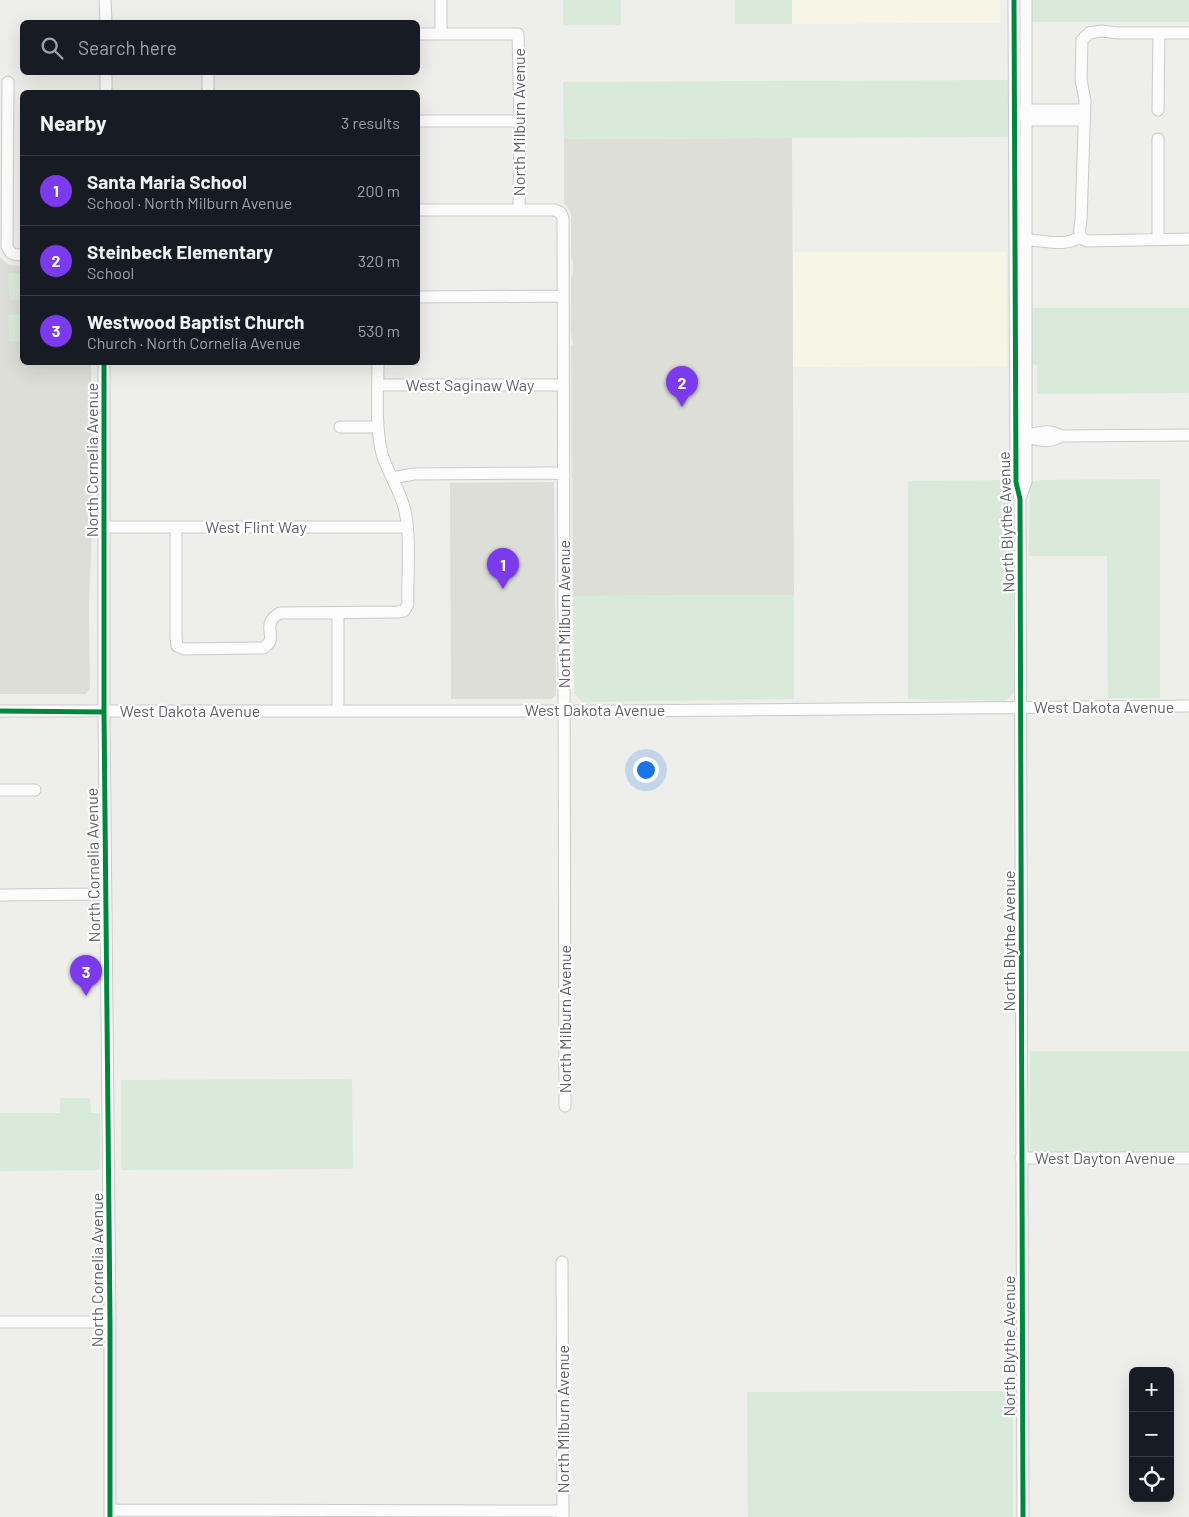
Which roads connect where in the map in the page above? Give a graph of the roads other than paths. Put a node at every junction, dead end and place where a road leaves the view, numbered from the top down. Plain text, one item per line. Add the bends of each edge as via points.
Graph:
1 (105, 0) edge
2 (441, 0) edge
3 (1014, 0) edge
4 (1026, 0) edge
5 (106, 20) edge
6 (1158, 33) junction
7 (1189, 33) edge
8 (420, 34) edge
9 (441, 34) junction
10 (1014, 53) junction
11 (106, 75) edge
12 (208, 75) edge
13 (8, 82) dead end
14 (106, 90) edge
15 (208, 90) edge
16 (1158, 110) dead end
17 (1026, 114) junction
18 (1084, 115) junction
19 (420, 121) edge
20 (520, 121) junction
21 (1158, 138) dead end
22 (3, 210) edge
23 (420, 210) edge
24 (519, 210) junction
25 (1080, 236) junction
26 (1189, 238) edge
27 (1026, 240) junction
28 (1158, 240) junction
29 (20, 255) edge
30 (1020, 266) junction
31 (563, 296) junction
32 (420, 297) edge
33 (104, 365) edge
34 (378, 365) edge
35 (1015, 366) junction
36 (378, 385) junction
37 (563, 385) junction
38 (340, 427) dead end
39 (378, 427) junction
40 (1026, 436) junction
41 (1189, 436) edge
42 (564, 475) junction
43 (392, 478) junction
44 (1020, 499) junction
45 (104, 527) junction
46 (176, 527) junction
47 (407, 527) junction
48 (338, 613) junction
49 (1189, 706) edge
50 (1021, 707) junction
51 (563, 710) junction
52 (0, 711) edge
53 (338, 711) junction
54 (104, 712) junction
55 (0, 790) edge
56 (35, 790) dead end
57 (106, 894) junction
58 (0, 895) edge
59 (566, 1106) dead end
60 (1021, 1158) junction
61 (1189, 1158) edge
62 (562, 1262) dead end
63 (0, 1322) edge
64 (110, 1322) junction
65 (110, 1514) edge
66 (563, 1514) edge
67 (1023, 1517) edge

1 - 5 street
2 - 9 street
3 - 10 street, North Blythe Avenue
4 - 17 street, North Blythe Avenue
6 - 7 street
6 - 16 street
6 - 18 street via 1100,31 1084,37 1080,46
8 - 9 street
9 - 20 street, North Milburn Avenue via 518,34
10 - 17 street, North Blythe Avenue via 1019,65 1020,110 1022,115
10 - 30 street, North Blythe Avenue
11 - 14 street
12 - 15 street
13 - 22 street
17 - 18 street
17 - 27 street, North Blythe Avenue
18 - 25 street
19 - 20 street
20 - 24 street, North Milburn Avenue
21 - 28 street
22 - 29 street via 9,252
23 - 24 street
24 - 31 street, North Milburn Avenue via 555,210 561,213
25 - 27 street via 1064,243
25 - 28 street via 1087,241
26 - 28 street
27 - 30 street, North Blythe Avenue
30 - 35 street, North Blythe Avenue
30 - 40 street, North Blythe Avenue
31 - 32 street
31 - 37 street, North Milburn Avenue
33 - 45 street, North Cornelia Avenue
34 - 36 street
35 - 40 street, North Blythe Avenue via 1019,373 1019,428
35 - 44 street, North Blythe Avenue via 1016,482
36 - 37 street, West Saginaw Way
36 - 39 street
37 - 42 street, North Milburn Avenue
38 - 39 street
39 - 43 street via 383,457
40 - 41 street via 1054,432 1061,436
40 - 44 street, North Blythe Avenue via 1026,482
42 - 43 street via 414,474
42 - 51 street, North Milburn Avenue
43 - 47 street via 406,511
44 - 50 street, North Blythe Avenue
45 - 46 street, West Flint Way
45 - 54 street, North Cornelia Avenue
46 - 47 street, West Flint Way
46 - 48 street via 177,646 184,649 263,648 270,641 272,617 280,613
47 - 48 street via 408,604 404,611
48 - 53 street
49 - 50 street, West Dakota Avenue
50 - 51 street, West Dakota Avenue
50 - 60 street, North Blythe Avenue
51 - 53 street, West Dakota Avenue
51 - 59 street, North Milburn Avenue
52 - 54 street, West Dakota Avenue
53 - 54 street, West Dakota Avenue
54 - 57 street, North Cornelia Avenue
55 - 56 street
57 - 58 street
57 - 64 street, North Cornelia Avenue
60 - 61 street, West Dayton Avenue
60 - 67 street, North Blythe Avenue
62 - 66 street, North Milburn Avenue
63 - 64 street
64 - 65 street, North Cornelia Avenue
65 - 66 street

